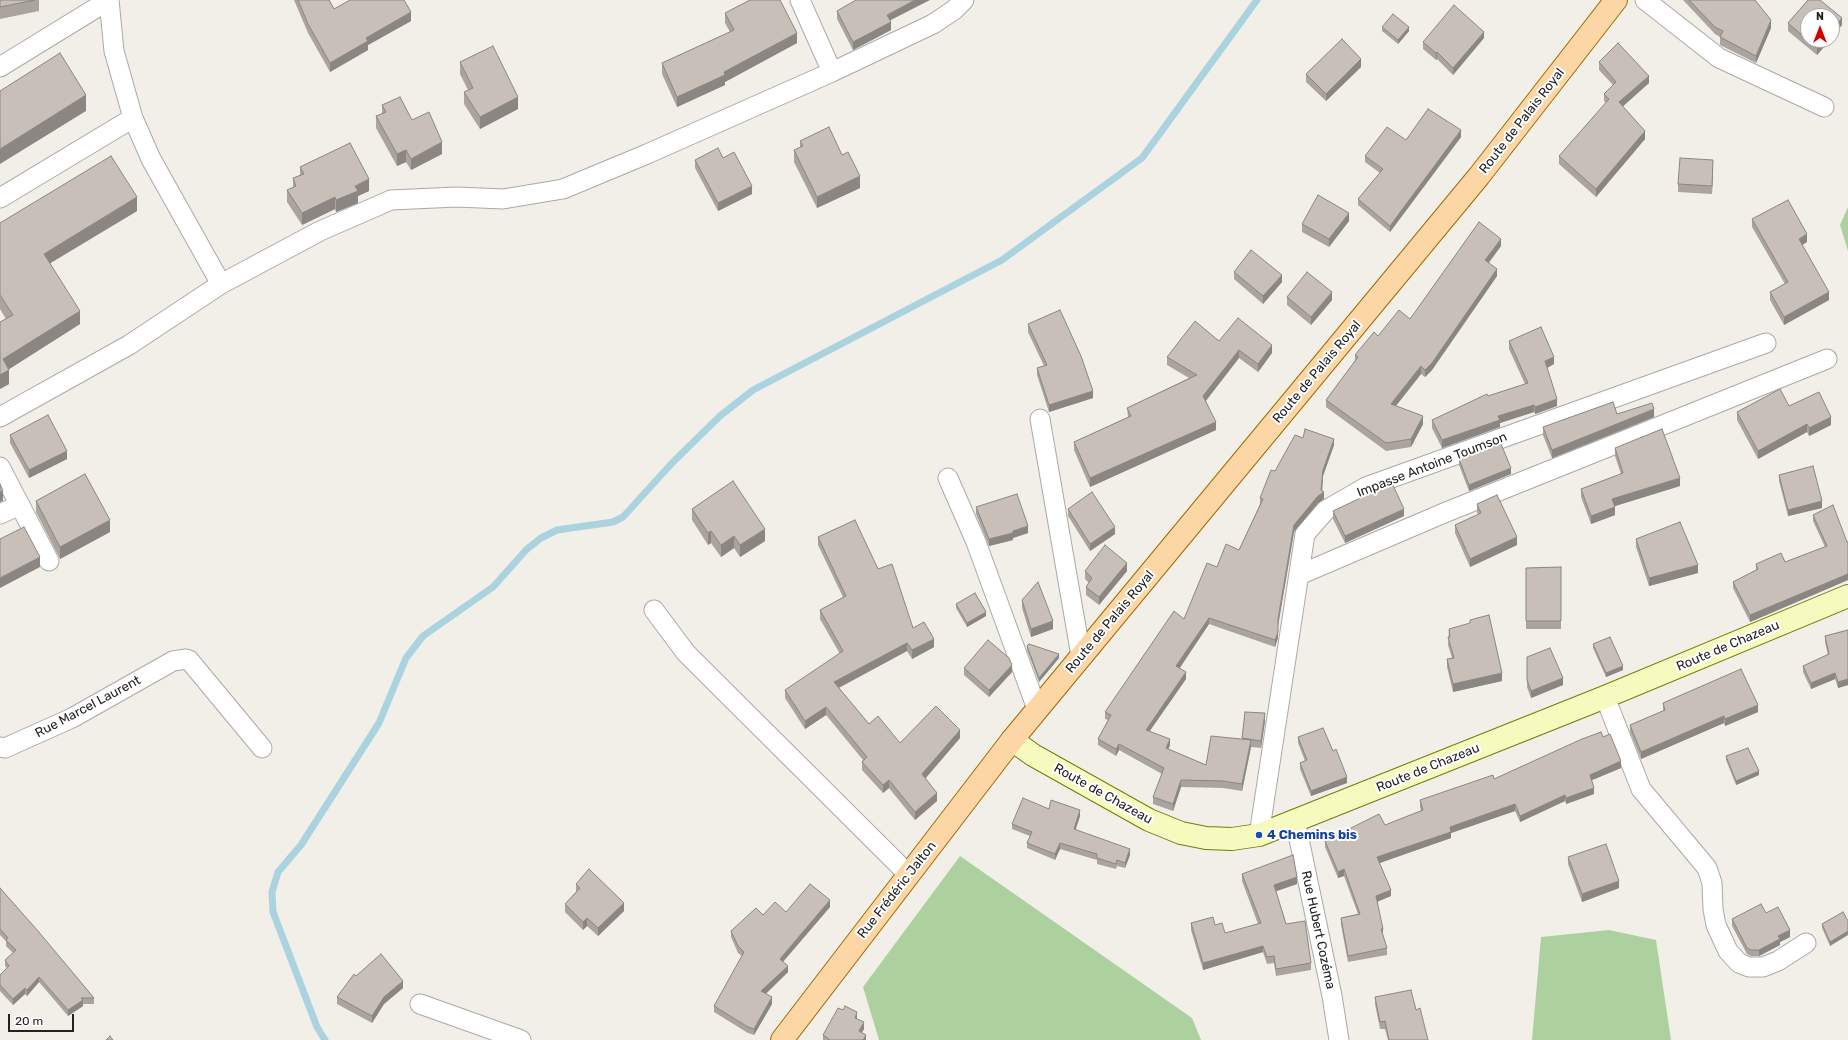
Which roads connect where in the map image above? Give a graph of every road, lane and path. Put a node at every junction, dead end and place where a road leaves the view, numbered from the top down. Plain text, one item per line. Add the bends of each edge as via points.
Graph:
1 (109, 0) edge
2 (800, 0) edge
3 (964, 0) edge
4 (1646, 0) edge
5 (1608, 3) edge
6 (0, 67) edge
7 (832, 72) junction
8 (1824, 107) dead end
9 (133, 118) junction
10 (0, 198) edge
11 (221, 284) junction
12 (1766, 343) dead end
13 (1827, 359) dead end
14 (0, 417) edge
15 (1040, 419) dead end
16 (0, 468) edge
17 (948, 478) dead end
18 (20, 505) junction
19 (0, 514) edge
20 (49, 561) dead end
21 (1299, 575) junction
22 (1848, 596) edge
23 (654, 610) dead end
24 (1081, 656) junction
25 (1605, 697) junction
26 (1037, 710) junction
27 (1012, 740) junction
28 (0, 748) edge
29 (262, 748) dead end
30 (1295, 820) junction
31 (1259, 835) junction
32 (909, 875) junction
33 (1806, 943) dead end
34 (420, 1004) dead end
35 (521, 1040) edge
36 (782, 1040) edge
37 (1339, 1040) edge

1 - 6 street
1 - 9 street via 114,51
2 - 7 street
3 - 7 street via 933,24
4 - 8 street via 1719,58
5 - 24 main road, Route de Palais Royal via 1479,176
7 - 11 street via 563,189 503,199 457,197 391,200 320,231
9 - 10 street
9 - 11 street via 151,159
11 - 14 street via 129,345
12 - 21 street, Impasse Antoine Toumson via 1366,488 1326,510 1305,534
13 - 21 street via 1444,513
15 - 24 street
16 - 18 street
17 - 26 street via 976,542
18 - 19 street
18 - 20 street
21 - 31 street, Impasse Antoine Toumson
22 - 25 main road, Route de Chazeau
23 - 32 street via 686,653
24 - 26 main road, Route de Palais Royal
25 - 30 main road, Route de Chazeau
25 - 33 street via 1642,789 1707,868 1712,884 1716,925 1728,951 1739,963 1749,967 1763,967 1778,962
26 - 27 main road, Route de Palais Royal
27 - 31 main road, Route de Chazeau via 1149,820 1181,833 1226,839
27 - 32 main road, Rue Frédéric Jalton
28 - 29 street, Rue Marcel Laurent via 6,748 72,718 180,659 190,660
30 - 31 main road, Route de Chazeau
30 - 37 street, Rue Hubert Cozéma
32 - 36 main road, Rue Frédéric Jalton
34 - 35 street

